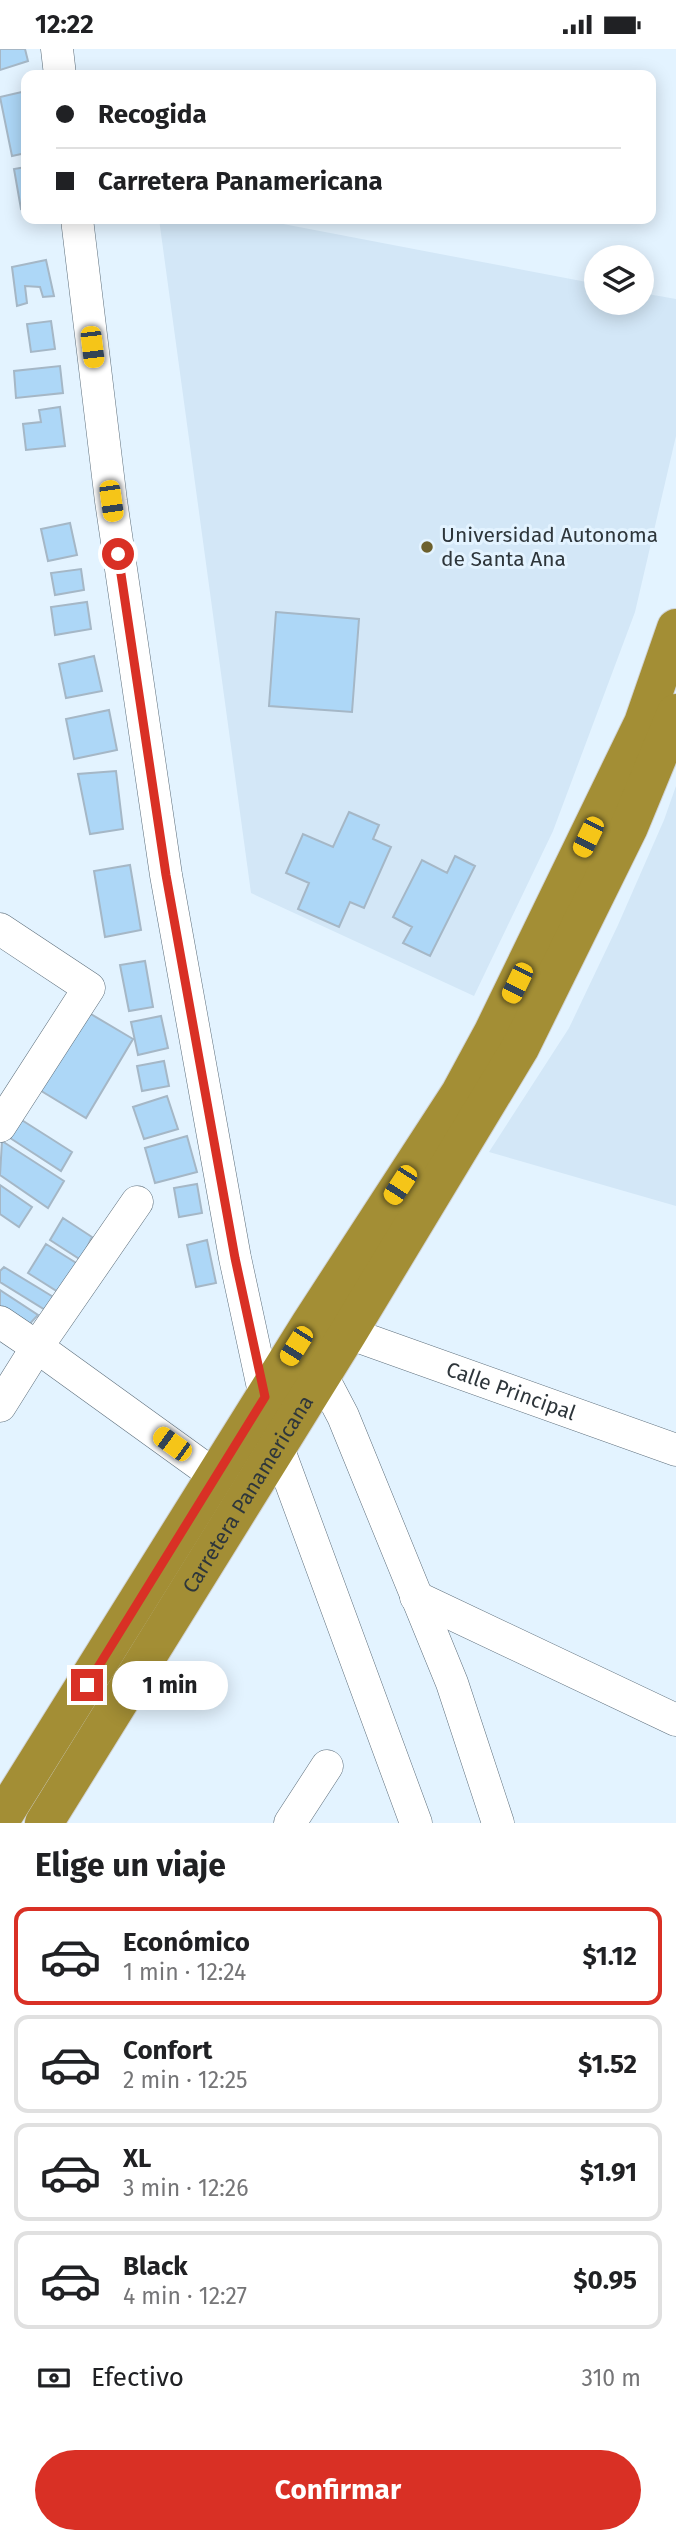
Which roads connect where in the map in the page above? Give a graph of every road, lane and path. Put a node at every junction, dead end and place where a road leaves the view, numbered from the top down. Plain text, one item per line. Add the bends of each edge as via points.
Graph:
1 (57, 49) edge
2 (59, 70) edge
3 (78, 224) edge
4 (676, 628) edge
5 (676, 713) edge
6 (0, 929) edge
7 (0, 1126) edge
8 (137, 1202) dead end
9 (0, 1322) edge
10 (348, 1332) junction
11 (37, 1347) junction
12 (321, 1374) junction
13 (265, 1397) junction
14 (0, 1406) edge
15 (276, 1445) junction
16 (676, 1450) edge
17 (217, 1477) junction
18 (416, 1597) junction
19 (676, 1720) edge
20 (327, 1766) dead end
21 (0, 1821) edge
22 (44, 1823) edge
23 (290, 1823) edge
24 (416, 1823) edge
25 (498, 1823) edge

1 - 2 street
3 - 13 street via 111,501 166,875 235,1258
4 - 13 highway, Carretera Panamericana via 643,723 494,1032 460,1093
5 - 10 highway, Carretera Panamericana via 629,827 520,1048
6 - 7 street via 89,988
8 - 11 street
9 - 11 street
10 - 12 highway, Carretera Panamericana
10 - 16 street, Calle Principal
11 - 14 street
11 - 17 street
12 - 15 highway, Carretera Panamericana
12 - 18 street via 343,1416
13 - 17 highway, Carretera Panamericana
15 - 22 highway, Carretera Panamericana
15 - 24 street
17 - 21 highway, Carretera Panamericana
18 - 19 street
18 - 25 street via 452,1683
20 - 23 street

